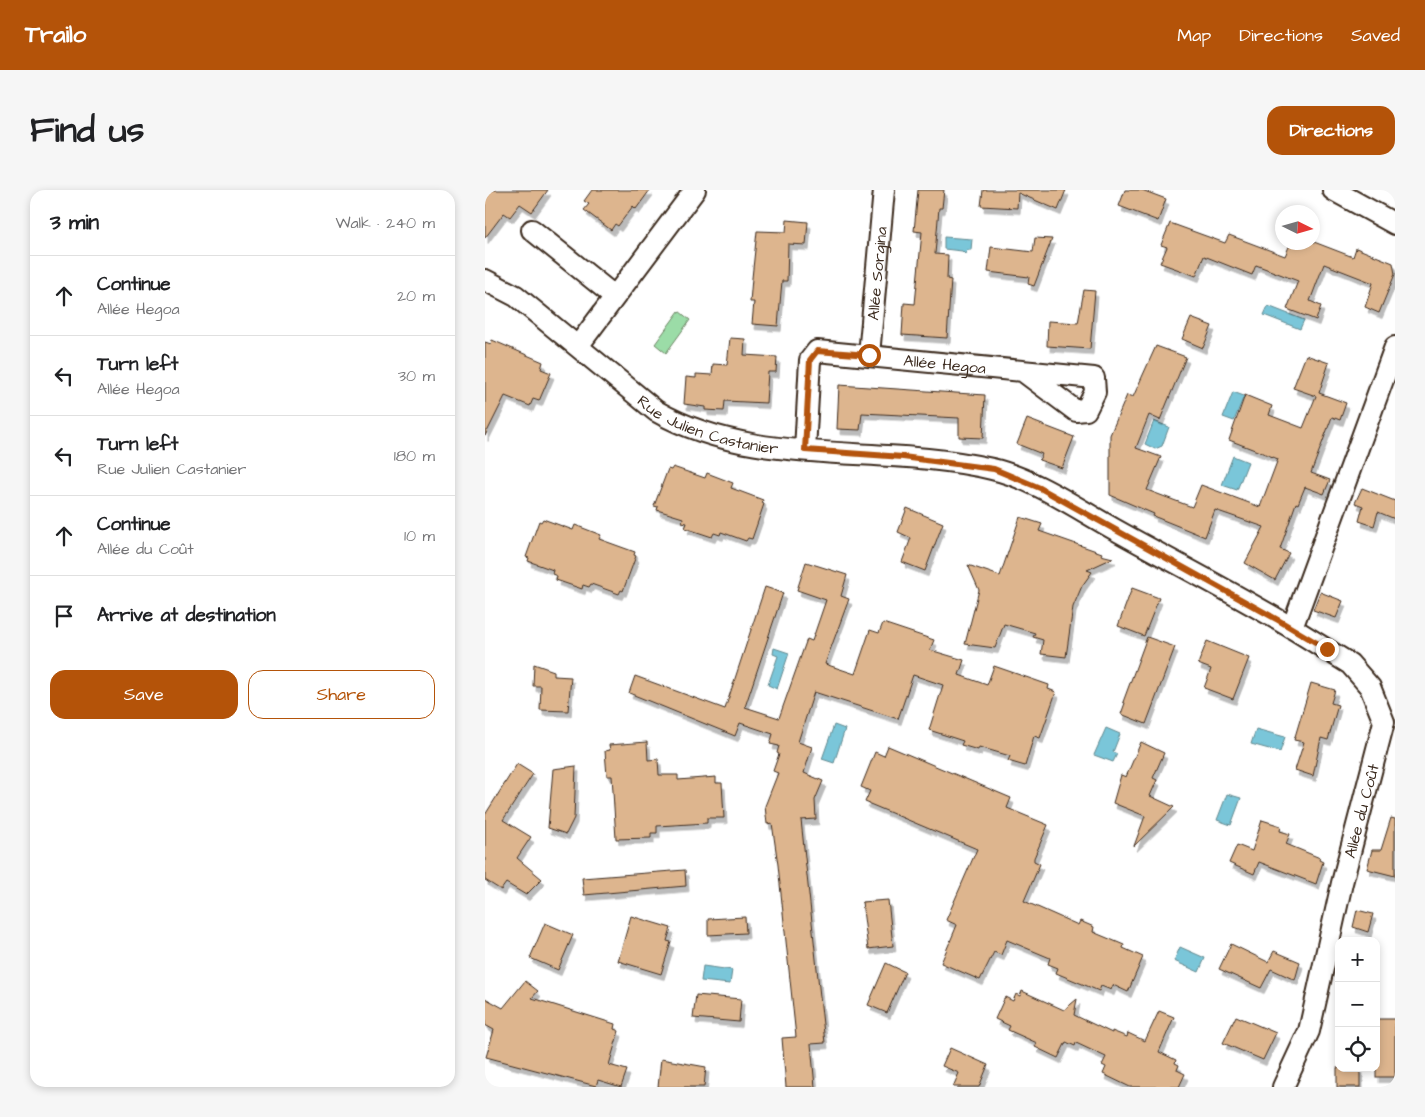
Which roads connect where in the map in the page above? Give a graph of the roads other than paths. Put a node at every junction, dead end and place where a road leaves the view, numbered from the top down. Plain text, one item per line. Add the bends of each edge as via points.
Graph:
1 (695, 190) edge
2 (884, 190) edge
3 (1333, 190) edge
4 (1395, 224) edge
5 (532, 230) dead end
6 (485, 280) edge
7 (614, 296) junction
8 (578, 346) junction
9 (1395, 348) edge
10 (869, 355) junction
11 (1024, 372) dead end
12 (805, 450) junction
13 (1292, 628) junction
14 (1389, 724) edge
15 (1283, 1087) edge

1 - 7 street
2 - 10 street, Allée Sorgina
3 - 4 street
5 - 7 street
6 - 8 street, Rue Julien Castanier via 516,296
7 - 8 street
8 - 12 street, Rue Julien Castanier via 656,411 678,423 753,444
9 - 13 street
10 - 11 street, Allée Hegoa
10 - 12 street, Allée Hegoa via 817,351 810,360
12 - 13 street, Rue Julien Castanier via 903,457 994,469 1040,488
13 - 14 street, Allée du Coût via 1350,664 1370,686
14 - 15 street, Allée du Coût via 1342,883 1309,1031

